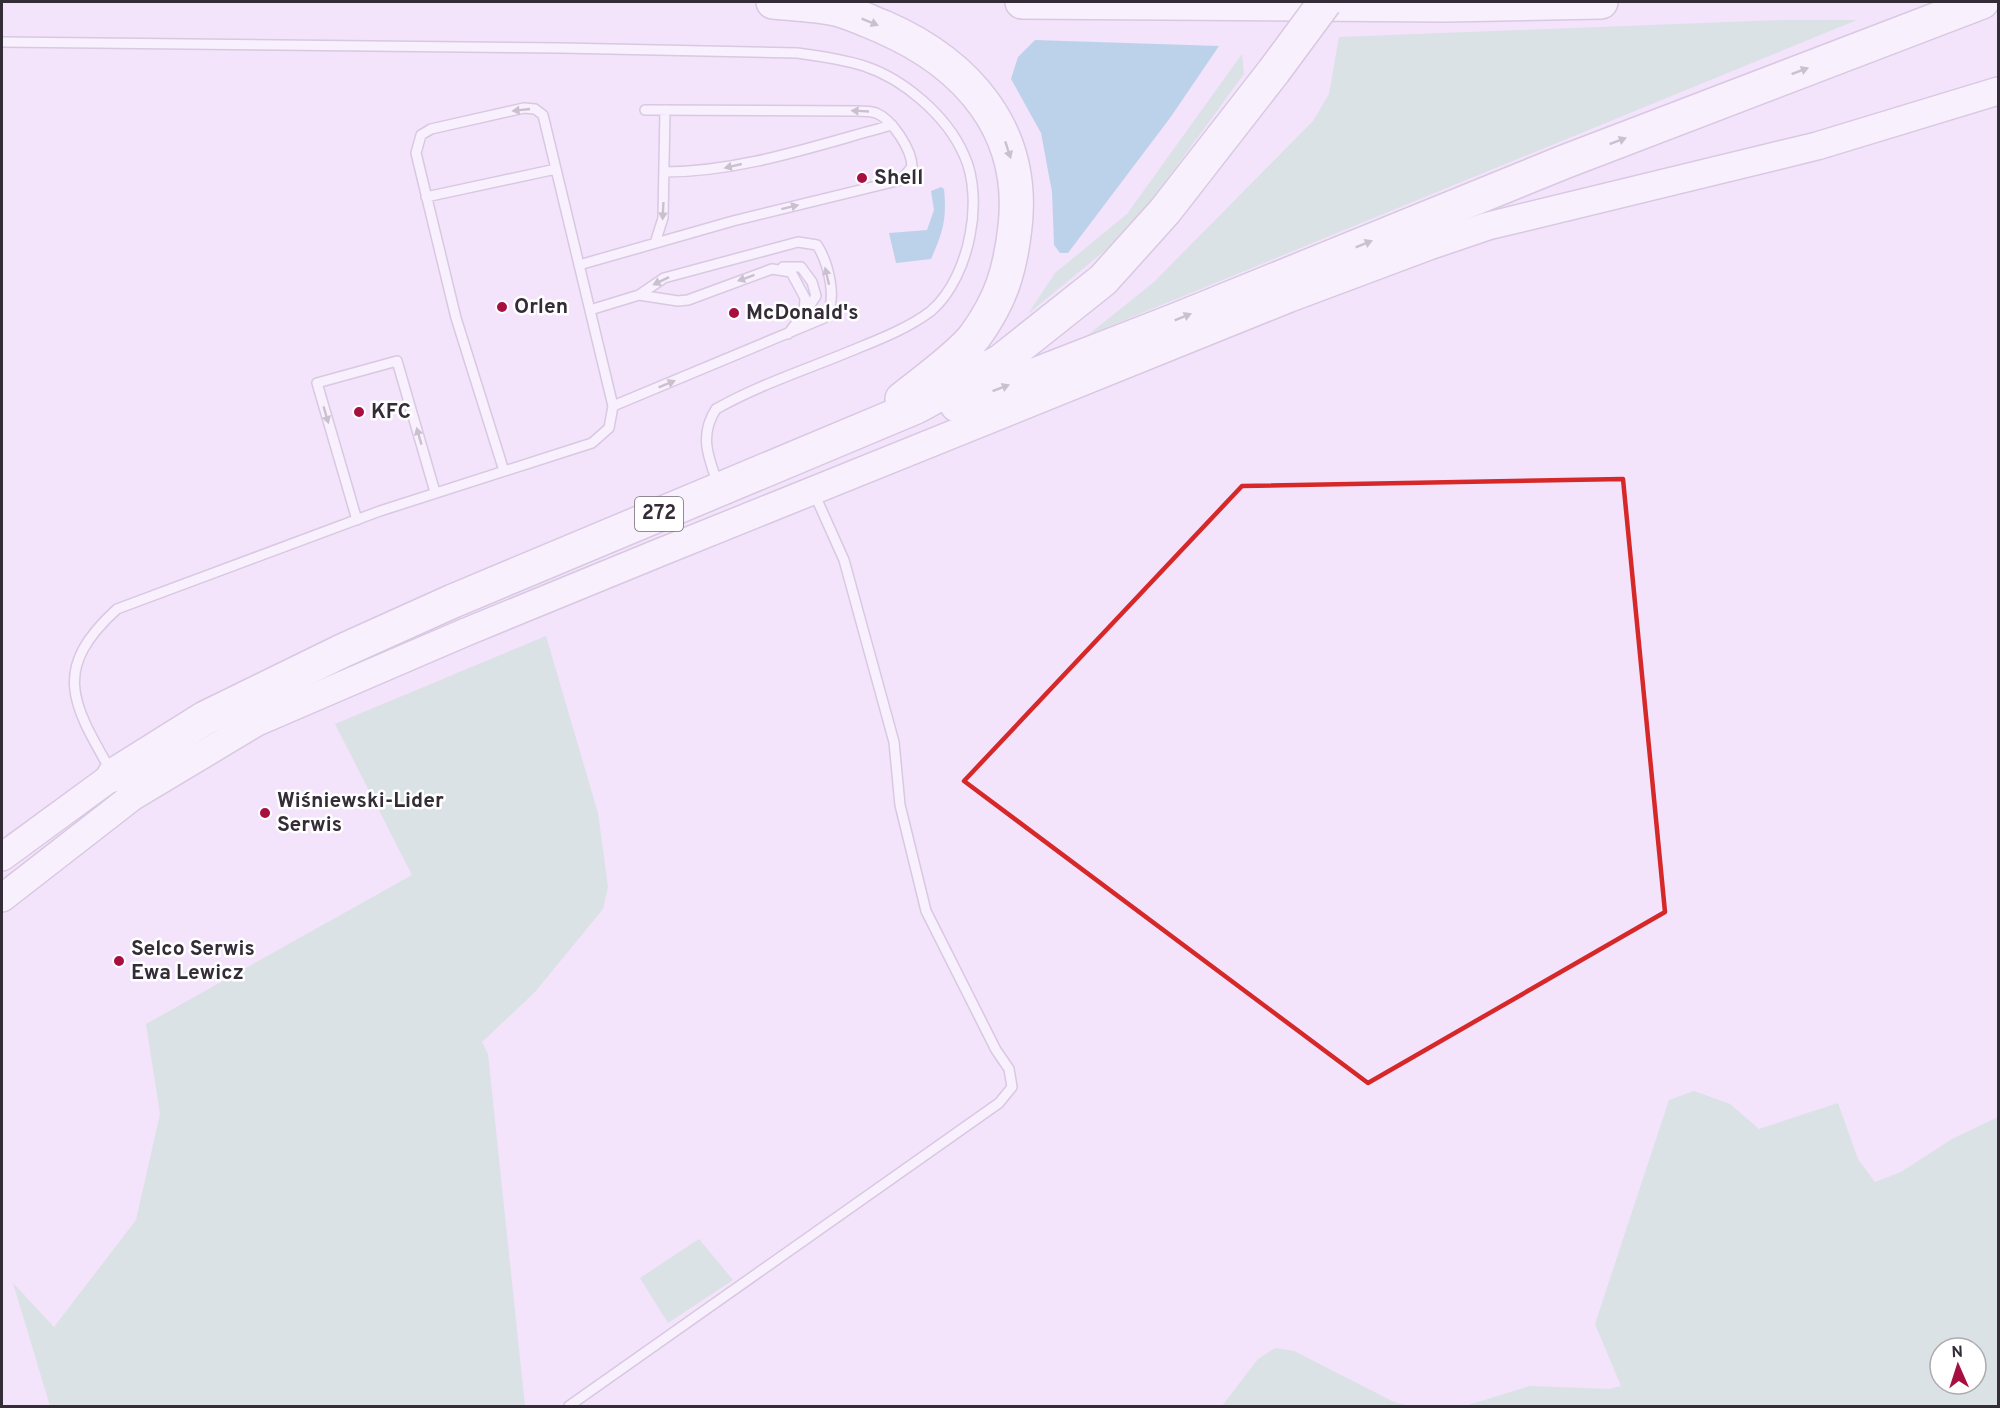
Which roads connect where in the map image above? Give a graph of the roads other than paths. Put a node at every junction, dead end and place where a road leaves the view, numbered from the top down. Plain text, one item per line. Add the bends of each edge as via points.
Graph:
1 (773, 2) edge
2 (1022, 2) edge
3 (1325, 2) edge
4 (1601, 2) edge
5 (1982, 2) edge
6 (2, 42) edge
7 (1998, 91) edge
8 (645, 110) dead end
9 (665, 110) junction
10 (892, 126) junction
11 (556, 169) junction
12 (664, 172) junction
13 (426, 197) junction
14 (655, 243) junction
15 (579, 265) junction
16 (639, 295) junction
17 (590, 309) junction
18 (786, 336) junction
19 (613, 406) junction
20 (866, 428) junction
21 (504, 471) junction
22 (720, 489) junction
23 (814, 490) junction
24 (435, 492) junction
25 (357, 520) junction
26 (114, 775) junction
27 (2, 857) edge
28 (2, 898) edge
29 (569, 1407) edge

1 -> 20 highway via 837,10 901,35 933,54 984,101 1009,151 1018,201 1011,267 1000,296 973,338
2 - 4 highway
3 - 20 highway, bridge via 1165,211 1103,280 1001,361 916,407
20 -> 5 highway via 918,420 1574,158
6 - 22 lane via 797,53 866,67 893,80 947,126 965,156 973,218 955,281 932,310 888,336 716,409 705,434
7 - 23 street via 1817,146 1488,226 1290,298
8 - 9 lane
10 -> 9 lane via 867,111
9 - 12 lane
10 -> 12 lane via 730,168
14 -> 10 lane via 901,180 910,172 912,162
11 - 13 lane
11 -> 13 lane via 543,115 535,109 471,119 421,135 416,153
11 - 15 lane
12 -> 14 lane via 663,218
13 - 21 lane via 456,318
14 - 15 lane
15 - 17 lane
16 - 17 lane
18 -> 16 lane via 816,296 807,271 796,266 772,269 678,302
18 -> 16 lane via 818,323 832,307 822,253 812,243 798,242 664,278
17 - 19 lane
19 -> 18 lane
19 - 21 lane via 609,428 592,443
20 - 22 highway, 272
21 - 24 lane
22 - 26 highway, 272 via 342,651 205,718
23 - 28 street via 257,722 132,797
23 - 29 lane via 844,560 891,731 900,805 926,911 1009,1070 1012,1087 999,1103
24 - 25 lane
24 -> 25 lane via 397,361 317,383
25 - 26 lane via 117,609 94,630 79,654 73,682 78,710
26 - 27 street, 272

